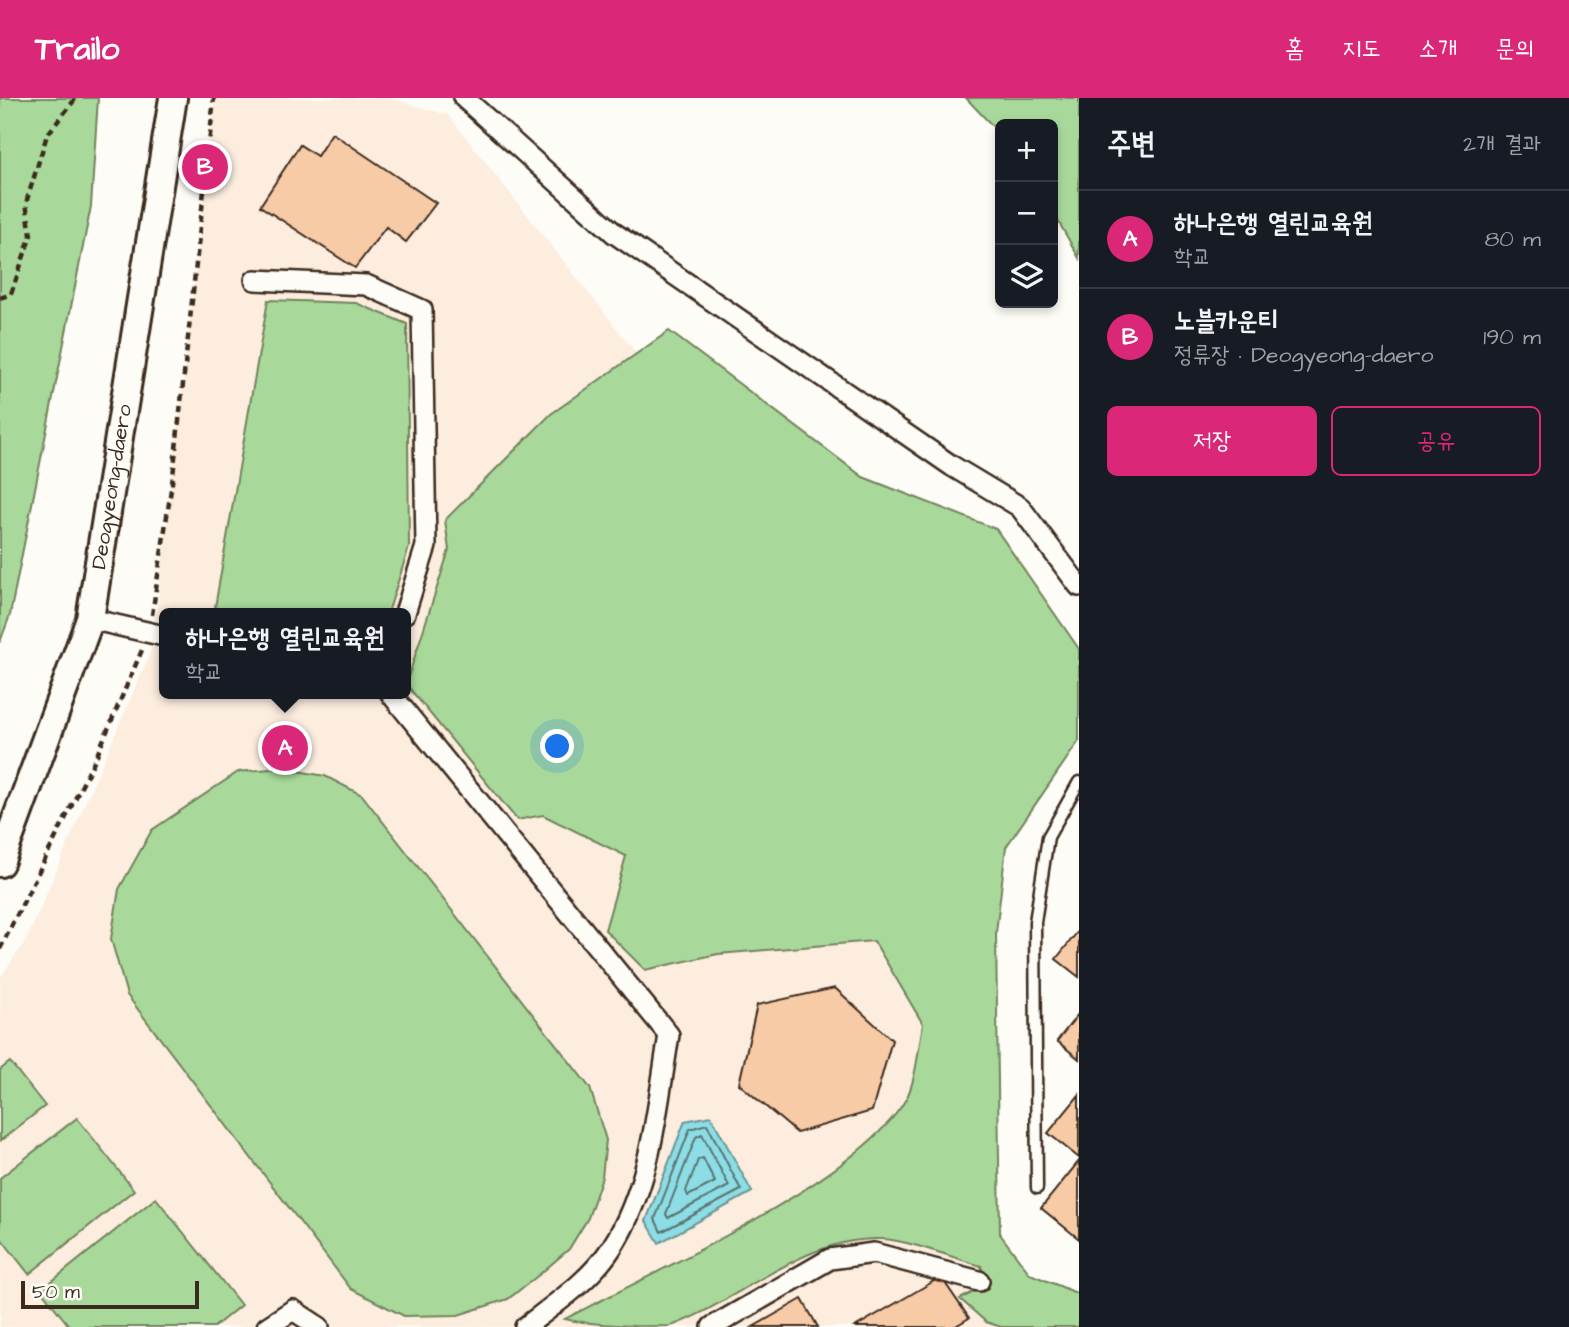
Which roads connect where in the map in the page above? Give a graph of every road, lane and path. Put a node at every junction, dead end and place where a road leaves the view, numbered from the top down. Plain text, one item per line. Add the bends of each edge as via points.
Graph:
1 (76, 98) edge
2 (173, 98) edge
3 (214, 98) edge
4 (464, 98) edge
5 (255, 280) dead end
6 (0, 298) edge
7 (1079, 586) edge
8 (160, 608) edge
9 (407, 608) edge
10 (159, 614) edge
11 (90, 619) junction
12 (157, 634) edge
13 (395, 699) edge
14 (1079, 782) edge
15 (0, 863) edge
16 (0, 949) edge
17 (1037, 1188) dead end
18 (979, 1281) dead end
19 (267, 1327) edge
20 (319, 1327) edge
21 (525, 1327) edge
22 (712, 1327) edge

1 - 6 path via 47,135 26,203 31,235 23,263 11,294
2 - 11 main road, Deogyeong-daero
3 - 8 path
4 - 7 street via 614,233 952,466 1020,507
5 - 9 street via 366,285 422,310 426,546
10 - 12 path
11 - 12 street
11 - 15 main road, Deogyeong-daero
12 - 16 path
13 - 21 street via 669,1035 646,1171 612,1248 570,1293
14 - 17 lane via 1048,837 1035,922
18 - 22 street via 874,1254 830,1259
19 - 20 street via 293,1310

